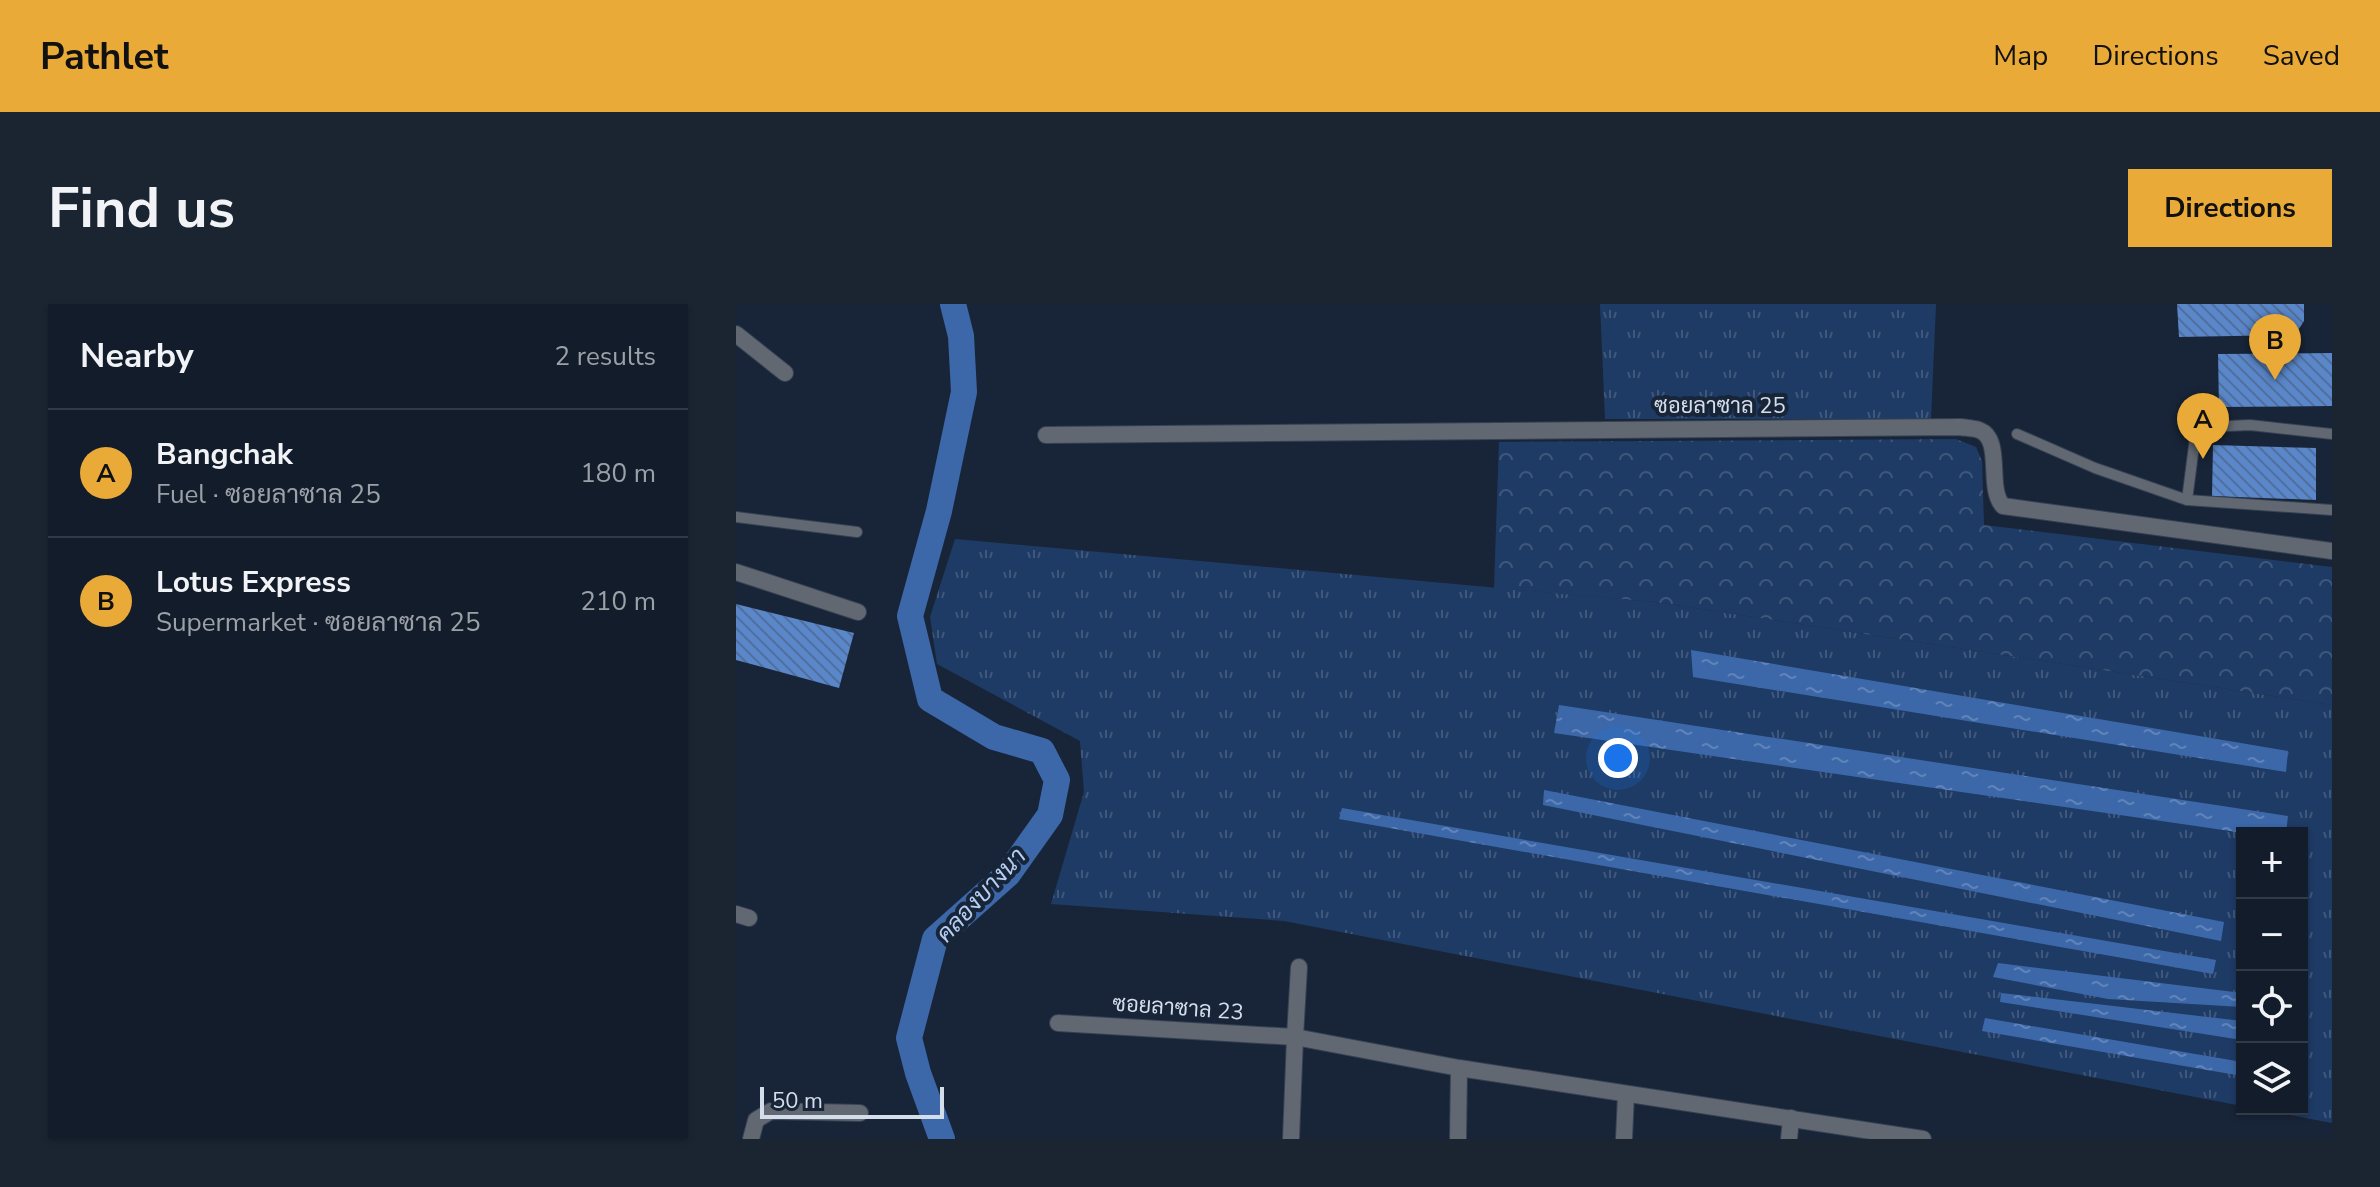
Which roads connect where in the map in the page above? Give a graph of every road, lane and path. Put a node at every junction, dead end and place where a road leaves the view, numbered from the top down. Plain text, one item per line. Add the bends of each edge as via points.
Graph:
1 (736, 334) edge
2 (785, 373) dead end
3 (2017, 434) dead end
4 (2332, 434) edge
5 (1046, 435) dead end
6 (2187, 500) junction
7 (2332, 510) edge
8 (736, 517) edge
9 (857, 532) dead end
10 (2332, 551) edge
11 (736, 572) edge
12 (858, 612) dead end
13 (1299, 967) dead end
14 (1058, 1023) dead end
15 (1295, 1037) junction
16 (1459, 1068) junction
17 (1626, 1094) junction
18 (860, 1113) dead end
19 (1791, 1118) junction
20 (751, 1139) edge
21 (1291, 1139) edge
22 (1458, 1139) edge
23 (1624, 1139) edge
24 (1789, 1139) edge
25 (1923, 1139) edge

1 - 2 street
3 - 6 lane
4 - 6 lane via 2250,425 2207,427 2195,438
5 - 10 street, ซอยลาซาล 25 via 1960,427 1979,430 1991,443 1995,493 2003,506
6 - 7 lane
8 - 9 lane
11 - 12 street
13 - 15 street
14 - 15 street, ซอยลาซาล 23
15 - 16 street, ซอยลาซาล 23
15 - 21 street
16 - 17 street, ซอยลาซาล 23
16 - 22 street
17 - 19 street, ซอยลาซาล 23
17 - 23 street
18 - 20 street via 771,1111 756,1120
19 - 24 street
19 - 25 street, ซอยลาซาล 23

